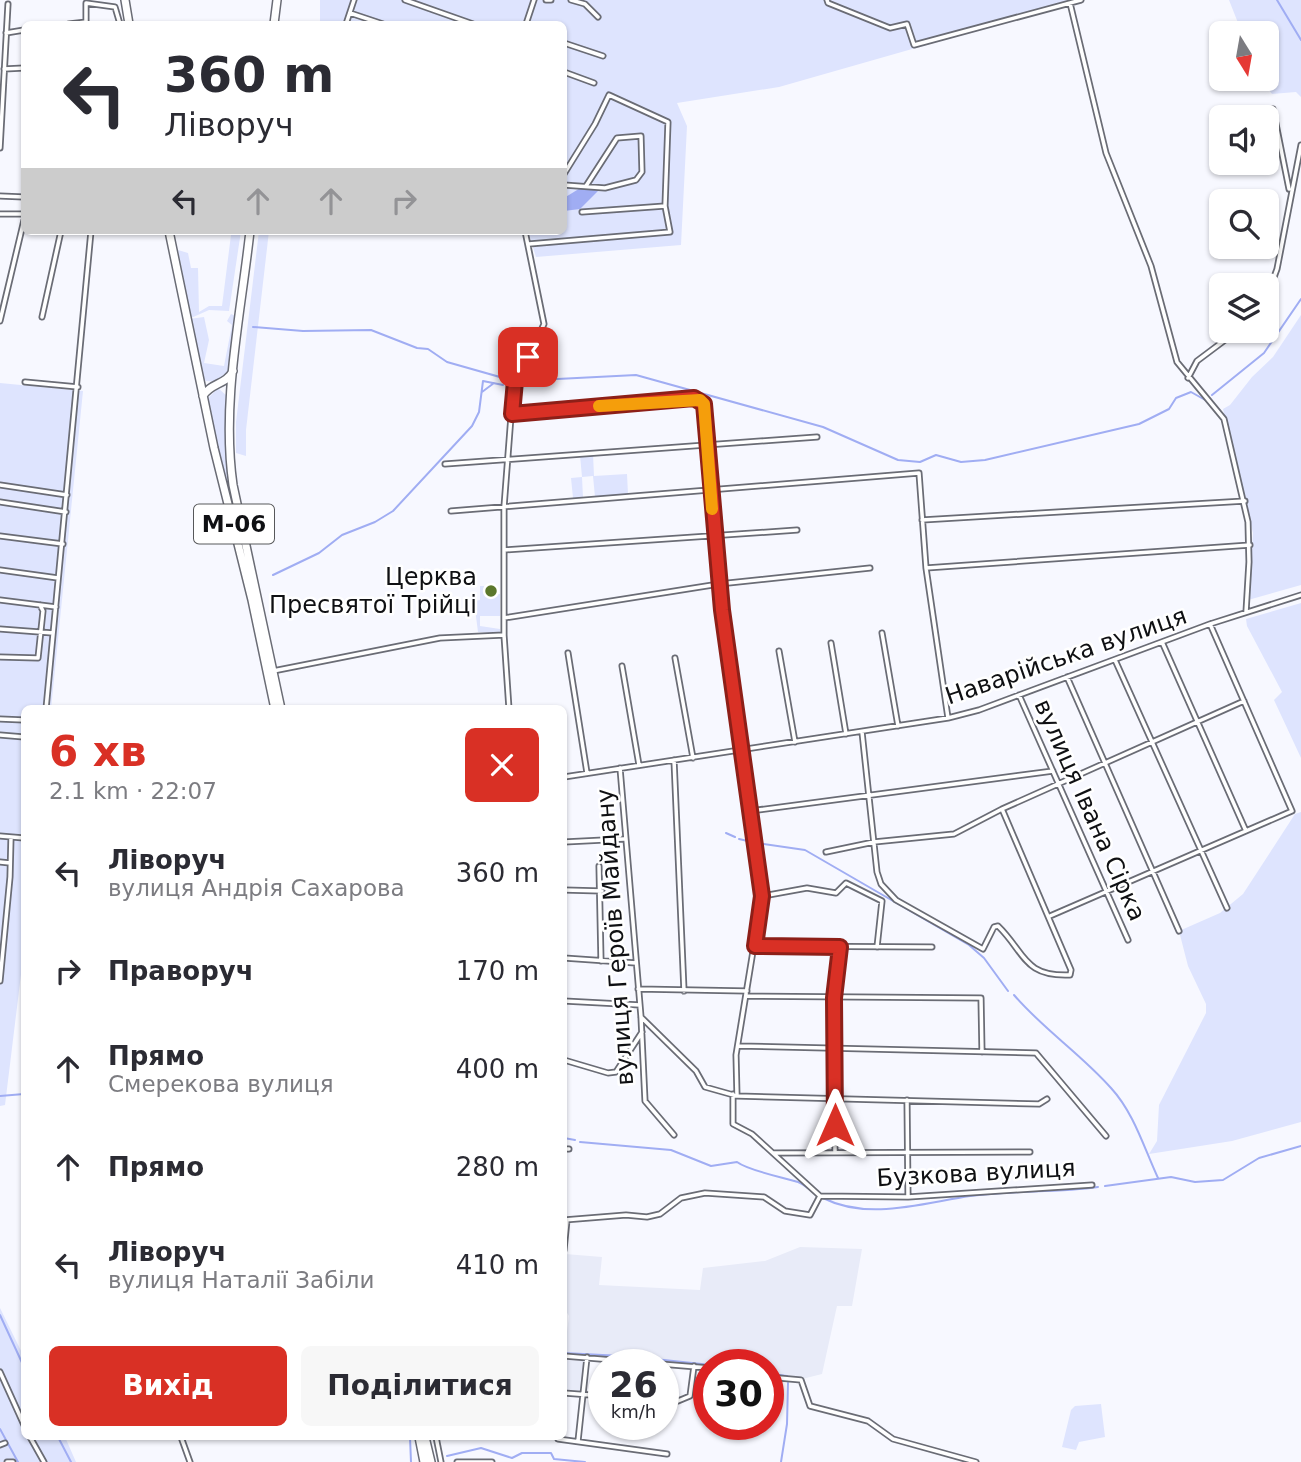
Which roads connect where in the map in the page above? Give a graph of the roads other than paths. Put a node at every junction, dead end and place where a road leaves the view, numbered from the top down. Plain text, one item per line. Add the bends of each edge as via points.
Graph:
1 (125, 0) edge
2 (277, 0) edge
3 (354, 0) edge
4 (405, 0) edge
5 (534, 0) edge
6 (571, 0) edge
7 (827, 0) edge
8 (1080, 0) edge
9 (1070, 3) junction
10 (8, 4) dead end
11 (350, 13) junction
12 (598, 17) dead end
13 (86, 21) edge
14 (119, 21) edge
15 (129, 21) edge
16 (274, 21) edge
17 (347, 21) edge
18 (374, 21) edge
19 (464, 21) edge
20 (527, 21) edge
21 (21, 30) edge
22 (6, 33) junction
23 (567, 44) edge
24 (603, 55) dead end
25 (2, 56) edge
26 (21, 68) edge
27 (4, 69) junction
28 (567, 73) edge
29 (1, 77) edge
30 (594, 83) dead end
31 (1, 111) edge
32 (1279, 138) edge
33 (1301, 145) edge
34 (0, 147) edge
35 (567, 169) edge
36 (567, 185) edge
37 (586, 186) junction
38 (1290, 191) junction
39 (0, 196) edge
40 (21, 197) edge
41 (665, 206) junction
42 (582, 212) dead end
43 (0, 214) edge
44 (21, 214) edge
45 (21, 233) edge
46 (60, 235) edge
47 (91, 235) edge
48 (170, 235) edge
49 (250, 235) edge
50 (526, 235) edge
51 (529, 244) junction
52 (1276, 273) edge
53 (42, 317) dead end
54 (0, 321) edge
55 (1220, 343) edge
56 (235, 367) junction
57 (1188, 378) junction
58 (25, 383) dead end
59 (214, 386) junction
60 (78, 387) junction
61 (203, 397) junction
62 (231, 410) junction
63 (512, 414) junction
64 (817, 437) dead end
65 (707, 445) junction
66 (509, 459) junction
67 (445, 464) dead end
68 (0, 485) edge
69 (710, 492) junction
70 (67, 495) junction
71 (1245, 501) junction
72 (0, 502) edge
73 (504, 507) junction
74 (451, 511) dead end
75 (66, 512) junction
76 (922, 520) junction
77 (797, 530) dead end
78 (0, 536) edge
79 (715, 536) junction
80 (63, 544) junction
81 (1250, 545) junction
82 (504, 550) junction
83 (870, 568) dead end
84 (926, 568) junction
85 (0, 570) edge
86 (58, 578) junction
87 (719, 584) junction
88 (1301, 595) edge
89 (0, 600) edge
90 (40, 605) junction
91 (56, 607) junction
92 (1245, 612) junction
93 (503, 618) junction
94 (1210, 624) junction
95 (0, 628) edge
96 (40, 632) junction
97 (53, 633) junction
98 (882, 633) dead end
99 (504, 635) junction
100 (1162, 642) junction
101 (831, 643) dead end
102 (779, 651) dead end
103 (266, 652) junction
104 (568, 653) dead end
105 (0, 657) edge
106 (675, 659) dead end
107 (1115, 660) junction
108 (622, 666) dead end
109 (273, 671) junction
110 (1067, 677) junction
111 (1019, 695) junction
112 (1244, 701) junction
113 (46, 705) edge
114 (274, 705) edge
115 (280, 705) edge
116 (509, 705) edge
117 (948, 718) junction
118 (0, 719) edge
119 (21, 720) edge
120 (1197, 722) junction
121 (898, 726) junction
122 (862, 732) junction
123 (846, 734) junction
124 (0, 736) edge
125 (21, 737) edge
126 (795, 742) junction
127 (1152, 744) junction
128 (742, 750) junction
129 (692, 758) junction
130 (674, 760) junction
131 (1106, 764) junction
132 (639, 765) junction
133 (620, 768) junction
134 (1053, 771) junction
135 (587, 773) junction
136 (567, 776) edge
137 (1058, 785) junction
138 (869, 794) junction
139 (1002, 809) junction
140 (750, 811) junction
141 (1247, 831) junction
142 (0, 836) edge
143 (11, 837) junction
144 (21, 838) edge
145 (625, 839) junction
146 (874, 842) junction
147 (567, 843) edge
148 (1200, 851) junction
149 (826, 852) dead end
150 (0, 862) edge
151 (10, 863) junction
152 (599, 866) dead end
153 (1153, 872) junction
154 (567, 890) edge
155 (602, 891) junction
156 (1107, 893) junction
157 (762, 896) junction
158 (1227, 908) dead end
159 (1050, 916) junction
160 (1179, 931) dead end
161 (1128, 940) dead end
162 (755, 946) junction
163 (840, 947) junction
164 (877, 947) junction
165 (932, 947) dead end
166 (567, 958) edge
167 (601, 961) junction
168 (636, 963) junction
169 (0, 981) edge
170 (638, 989) junction
171 (684, 991) junction
172 (747, 994) junction
173 (834, 998) junction
174 (567, 1001) edge
175 (640, 1006) junction
176 (641, 1017) junction
177 (642, 1032) junction
178 (738, 1046) junction
179 (833, 1048) junction
180 (982, 1052) junction
181 (567, 1061) edge
182 (735, 1095) junction
183 (1048, 1098) dead end
184 (835, 1099) junction
185 (907, 1100) junction
186 (674, 1135) dead end
187 (1106, 1136) dead end
188 (835, 1152) junction
189 (907, 1152) junction
190 (774, 1153) junction
191 (1030, 1153) dead end
192 (1093, 1185) dead end
193 (820, 1196) junction
194 (908, 1196) junction
195 (567, 1220) edge
196 (567, 1356) edge
197 (587, 1357) junction
198 (693, 1366) edge
199 (0, 1372) edge
200 (693, 1374) edge
201 (784, 1379) edge
202 (567, 1393) edge
203 (582, 1395) junction
204 (588, 1395) edge
205 (679, 1401) edge
206 (21, 1418) edge
207 (32, 1440) edge
208 (182, 1440) edge
209 (420, 1440) edge
210 (426, 1440) edge
211 (437, 1440) edge
212 (567, 1440) edge
213 (578, 1441) junction
214 (667, 1454) dead end
215 (6, 1462) edge
216 (13, 1462) edge
217 (44, 1462) edge
218 (190, 1462) edge
219 (424, 1462) edge
220 (432, 1462) edge
221 (441, 1462) edge
222 (457, 1462) edge
223 (492, 1462) edge
224 (976, 1462) edge

1 - 15 highway
2 - 16 highway
3 - 11 street
4 - 19 street
5 - 20 street
6 - 12 street via 585,4
7 - 9 street via 890,29 907,24 914,45
8 - 9 street
9 - 57 street via 1106,153 1151,265 1177,362
10 - 22 street
11 - 17 street
11 - 18 street
13 - 14 street via 86,3 115,7
21 - 22 street
22 - 25 street
23 - 24 street
25 - 27 street
26 - 27 street
27 - 29 street
28 - 30 street
29 - 31 street
31 - 34 street
32 - 38 street
33 - 38 street
35 - 41 street via 609,95 670,125
36 - 37 street
37 - 37 street via 605,188 636,180 642,172 641,136 617,138
38 - 52 street
39 - 40 street
41 - 42 street
41 - 51 street via 671,229 667,233
43 - 44 street
45 - 54 street
46 - 53 street
47 - 60 street
48 - 61 highway, М-06
49 - 56 highway, М-06
50 - 51 street
51 - 63 street via 544,324 515,381
55 - 57 street via 1197,360
56 - 59 highway via 227,380
56 - 62 highway, М-06
57 - 71 street via 1222,414
58 - 60 street
59 - 61 highway
59 - 62 highway via 228,393
60 - 70 street
61 - 103 highway, М-06
62 - 103 highway, М-06 via 233,485
63 - 65 street via 700,400
63 - 66 street
64 - 65 street
65 - 66 street
65 - 69 street
66 - 67 street
66 - 73 street
68 - 70 street
69 - 73 street
69 - 76 street via 918,474
69 - 79 street
70 - 75 street
71 - 76 street
71 - 81 street
72 - 75 street
73 - 74 street
73 - 82 street
75 - 80 street
76 - 84 street
77 - 79 street
78 - 80 street
79 - 82 street
79 - 87 street
80 - 86 street
81 - 84 street
81 - 92 street
82 - 93 street
83 - 87 street
84 - 117 street
85 - 86 street
86 - 91 street
87 - 93 street
87 - 128 street
88 - 92 street, Наварійська вулиця
89 - 90 street
90 - 91 street
90 - 96 street
91 - 97 street
92 - 94 street, Наварійська вулиця
93 - 99 street
94 - 100 street, Наварійська вулиця
94 - 112 street
95 - 96 street
96 - 97 street
96 - 105 street via 38,659
97 - 113 street
98 - 121 street
99 - 109 street via 440,638
99 - 116 street
100 - 107 street, Наварійська вулиця
100 - 120 street
101 - 123 street
102 - 126 street
103 - 109 highway, М-06
103 - 114 highway, М-06
104 - 135 street
106 - 129 street
107 - 110 street, Наварійська вулиця
107 - 127 street
108 - 132 street
109 - 115 highway, М-06
110 - 111 street, Наварійська вулиця
110 - 131 street
111 - 117 street, Наварійська вулиця
111 - 134 street, вулиця Івана Сірка
112 - 120 street
112 - 141 street via 1293,809
117 - 121 street, Наварійська вулиця
118 - 119 street
120 - 127 street
120 - 141 street
121 - 122 street, Наварійська вулиця
122 - 123 street, Наварійська вулиця
122 - 138 street
123 - 126 street, Наварійська вулиця
124 - 125 street
126 - 128 street, Наварійська вулиця
127 - 131 street
127 - 148 street
128 - 129 street, Наварійська вулиця
128 - 140 street
129 - 130 street, Наварійська вулиця
130 - 132 street, Наварійська вулиця
130 - 171 street
131 - 137 street
131 - 153 street
132 - 133 street, Наварійська вулиця
133 - 135 street, Наварійська вулиця
133 - 145 street, вулиця Героїв Майдану
134 - 137 street, вулиця Івана Сірка
134 - 138 street
135 - 136 street, Наварійська вулиця
137 - 139 street
137 - 156 street, вулиця Івана Сірка
138 - 140 street
138 - 146 street
139 - 146 street via 950,835
139 - 159 street
140 - 157 street
141 - 148 street
142 - 143 street
143 - 144 street
143 - 151 street
145 - 147 street
145 - 168 street, вулиця Героїв Майдану
146 - 149 street
146 - 159 street via 877,872 886,891 983,949 998,926 1030,967 1070,975
148 - 153 street
148 - 158 street
150 - 151 street
151 - 169 street
152 - 155 street
153 - 156 street
153 - 160 street
154 - 155 street
155 - 167 street
156 - 159 street
156 - 161 street, вулиця Івана Сірка
157 - 162 street
157 - 164 street via 807,888 834,894 849,884 882,901
162 - 163 street
162 - 172 street
163 - 164 street
163 - 173 street
164 - 165 street
166 - 167 street
167 - 168 street
168 - 170 street, вулиця Героїв Майдану
170 - 171 street
170 - 175 street, вулиця Героїв Майдану
171 - 172 street
172 - 173 street
172 - 178 street
173 - 179 street
173 - 180 street via 981,998
174 - 175 street
175 - 176 street, вулиця Героїв Майдану
176 - 177 street, вулиця Героїв Майдану
176 - 182 street via 696,1071 705,1087
177 - 181 street via 616,1072
177 - 186 street, вулиця Героїв Майдану via 645,1101
178 - 179 street
178 - 182 street
179 - 180 street
179 - 184 street
180 - 187 street via 1036,1053
182 - 184 street
182 - 190 street via 733,1124
183 - 185 street via 1039,1104
184 - 185 street
184 - 188 street
185 - 189 street
188 - 189 street
188 - 190 street
189 - 191 street
189 - 194 street
190 - 193 street
192 - 194 street, Бузкова вулиця
193 - 194 street, Бузкова вулиця
193 - 195 street via 810,1215 785,1211 764,1197 705,1193 681,1198 660,1214 647,1217
196 - 197 street
197 - 198 street
197 - 203 street
199 - 206 street
200 - 205 street via 690,1396
201 - 224 street via 802,1381 810,1406 869,1421 892,1439
202 - 203 street
203 - 204 street
203 - 213 street
207 - 217 street
208 - 218 street
209 - 219 highway
210 - 220 highway
211 - 221 street
212 - 213 street
213 - 214 street
215 - 216 street
222 - 223 street

